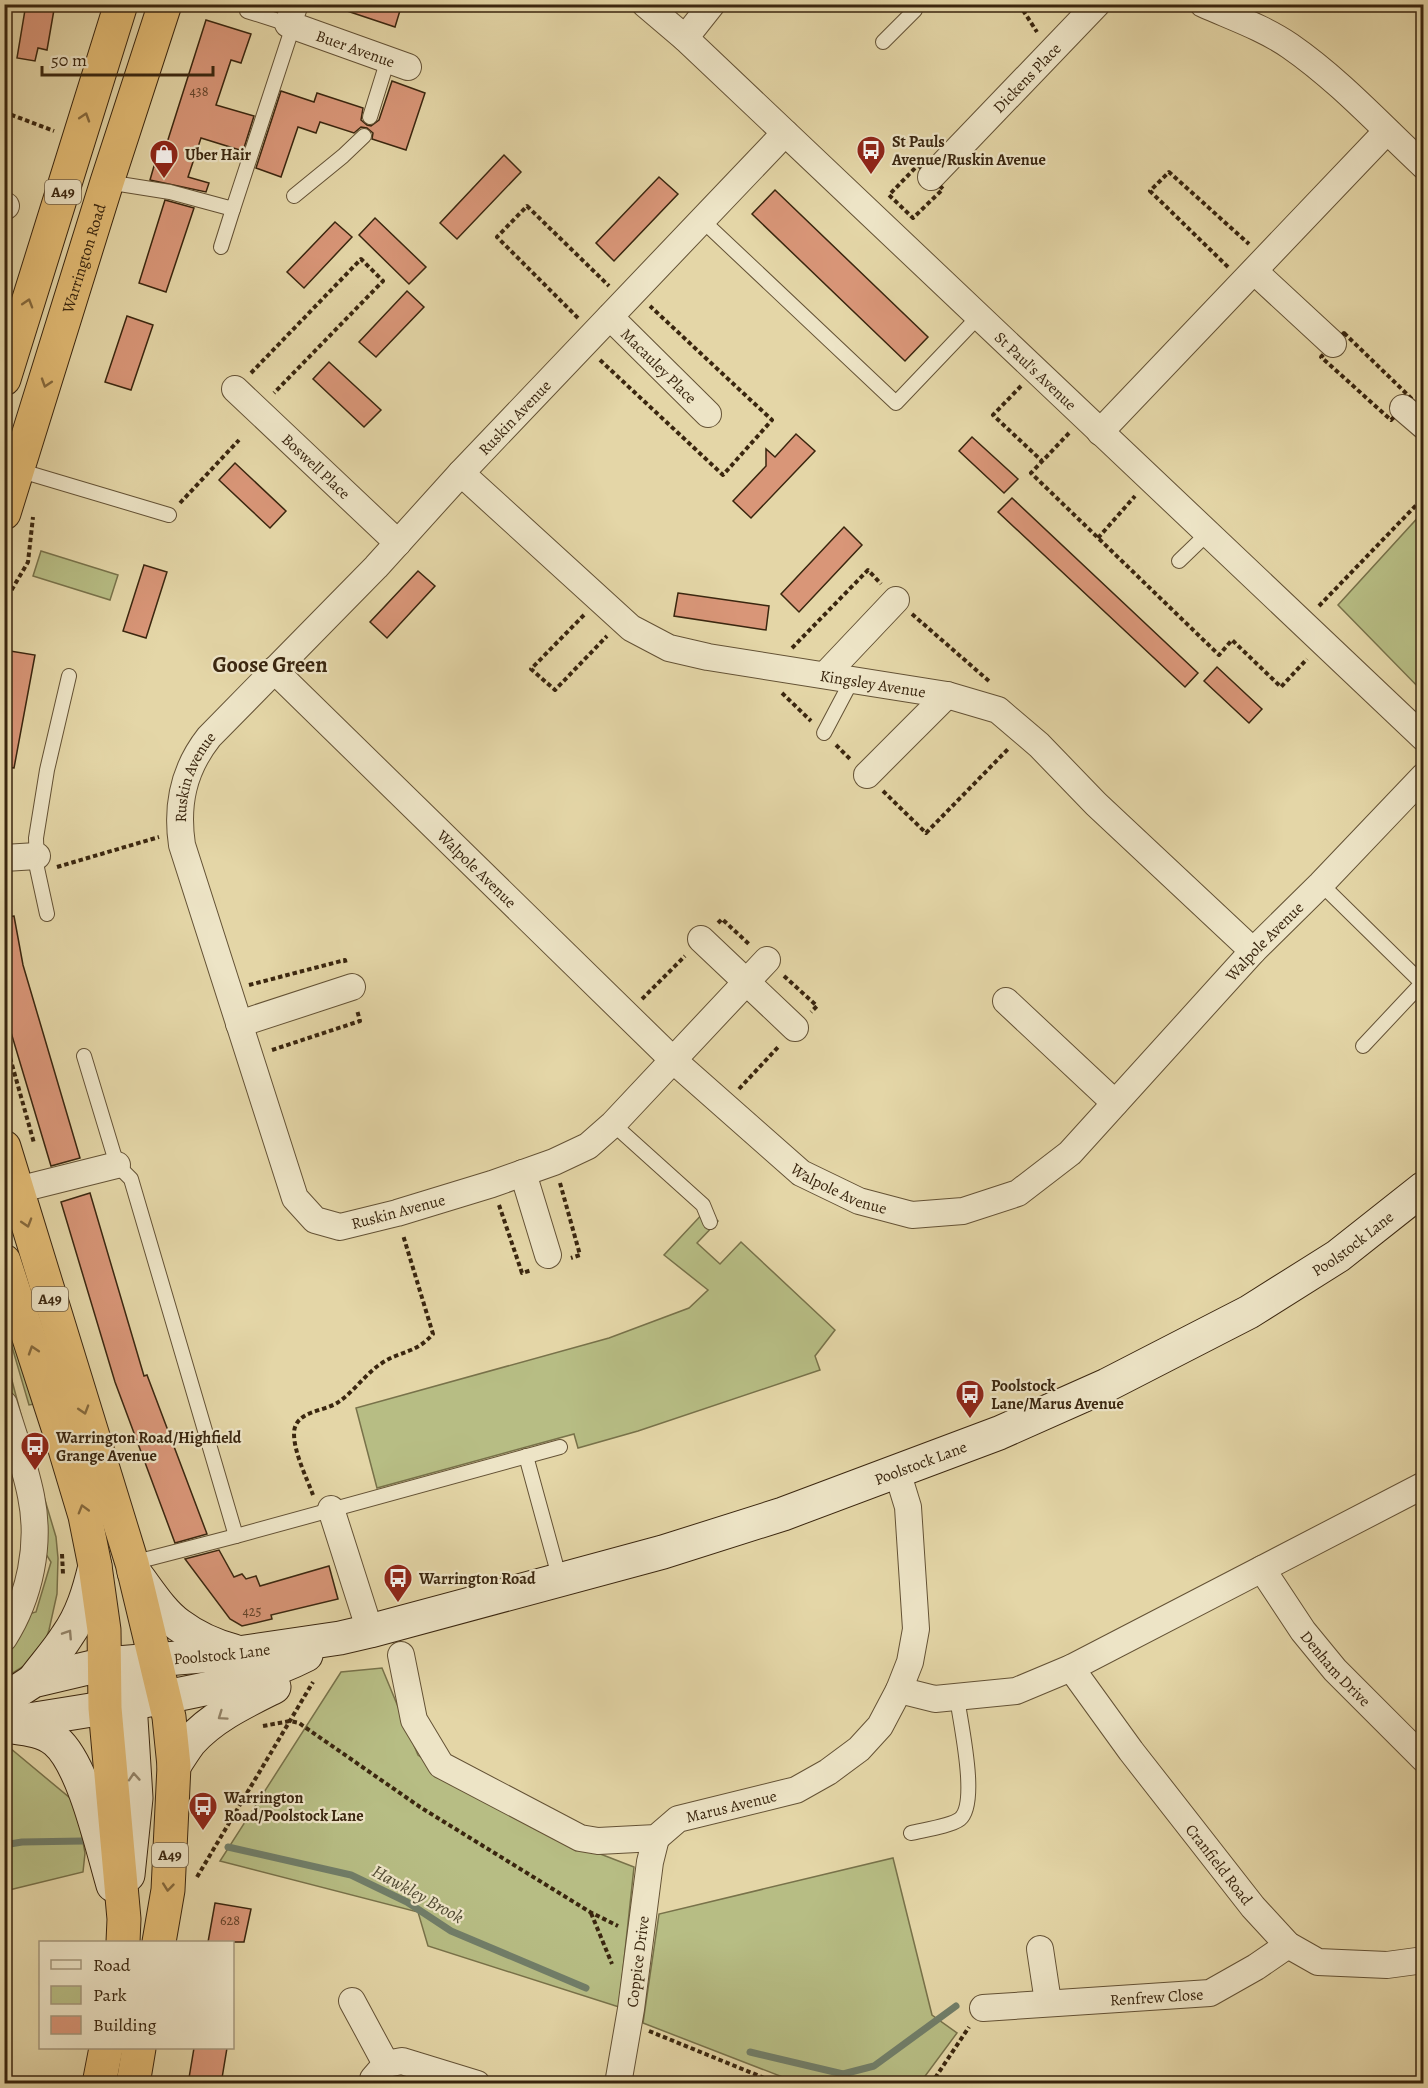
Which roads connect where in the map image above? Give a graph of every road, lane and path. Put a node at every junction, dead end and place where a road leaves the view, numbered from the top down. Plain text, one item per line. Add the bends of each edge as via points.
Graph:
1 (121, 4) edge
2 (165, 4) edge
3 (645, 4) edge
4 (712, 4) edge
5 (916, 4) edge
6 (1019, 4) edge
7 (1097, 4) edge
8 (1203, 4) edge
9 (247, 11) dead end
10 (292, 18) edge
11 (686, 38) junction
12 (883, 42) dead end
13 (1051, 52) junction
14 (398, 63) joint
15 (4, 112) edge
16 (370, 117) dead end
17 (1387, 131) junction
18 (785, 133) junction
19 (364, 135) dead end
20 (79, 138) junction
21 (1424, 166) edge
22 (931, 177) dead end
23 (107, 182) junction
24 (294, 196) dead end
25 (233, 209) junction
26 (702, 220) junction
27 (221, 247) dead end
28 (1254, 271) junction
29 (979, 316) junction
30 (609, 317) junction
31 (1334, 344) junction
32 (1037, 370) junction
33 (4, 380) edge
34 (236, 389) joint
35 (1403, 408) junction
36 (257, 410) junction
37 (708, 414) dead end
38 (1093, 424) junction
39 (1424, 426) edge
40 (239, 440) dead end
41 (1042, 461) junction
42 (18, 470) junction
43 (461, 473) junction
44 (1151, 480) junction
45 (1424, 496) edge
46 (19, 515) edge
47 (169, 515) joint
48 (1207, 534) junction
49 (1098, 538) junction
50 (398, 543) junction
51 (1179, 561) dead end
52 (599, 599) junction
53 (896, 600) dead end
54 (4, 603) edge
55 (622, 621) junction
56 (1302, 624) junction
57 (1310, 656) dead end
58 (274, 670) junction
59 (825, 675) junction
60 (69, 676) dead end
61 (852, 680) junction
62 (947, 695) junction
63 (824, 733) dead end
64 (1424, 738) edge
65 (867, 775) dead end
66 (1424, 776) edge
67 (180, 831) junction
68 (4, 858) edge
69 (38, 864) junction
70 (1321, 884) junction
71 (47, 914) dead end
72 (701, 939) dead end
73 (1253, 951) junction
74 (767, 960) dead end
75 (746, 982) junction
76 (1423, 982) edge
77 (352, 987) dead end
78 (1006, 1001) dead end
79 (239, 1024) junction
80 (795, 1028) dead end
81 (1363, 1046) dead end
82 (84, 1056) dead end
83 (673, 1060) junction
84 (1115, 1103) junction
85 (612, 1124) junction
86 (4, 1147) edge
87 (117, 1165) junction
88 (524, 1173) junction
89 (1424, 1188) edge
90 (17, 1190) junction
91 (397, 1213) junction
92 (710, 1222) dead end
93 (548, 1255) dead end
94 (4, 1261) edge
95 (4, 1404) edge
96 (560, 1447) dead end
97 (526, 1456) junction
98 (897, 1471) junction
99 (1424, 1485) edge
100 (325, 1511) junction
101 (236, 1536) junction
102 (62, 1552) dead end
103 (95, 1566) junction
104 (133, 1568) junction
105 (1263, 1569) junction
106 (63, 1575) dead end
107 (560, 1580) junction
108 (355, 1634) junction
109 (4, 1638) edge
110 (238, 1653) junction
111 (401, 1655) dead end
112 (154, 1659) junction
113 (105, 1664) junction
114 (1071, 1668) junction
115 (33, 1681) junction
116 (899, 1690) junction
117 (165, 1697) junction
118 (957, 1697) junction
119 (4, 1700) edge
120 (118, 1706) junction
121 (4, 1725) edge
122 (1424, 1759) edge
123 (174, 1766) junction
124 (911, 1833) dead end
125 (656, 1838) junction
126 (192, 1885) dead end
127 (590, 1912) junction
128 (124, 1930) edge
129 (642, 1932) junction
130 (159, 1941) edge
131 (1288, 1945) junction
132 (1040, 1949) dead end
133 (1424, 1960) edge
134 (614, 1970) dead end
135 (352, 2001) dead end
136 (1048, 2002) junction
137 (983, 2008) joint
138 (629, 2024) junction
139 (106, 2049) edge
140 (140, 2049) edge
141 (379, 2074) edge
142 (99, 2084) edge
143 (133, 2084) edge
144 (477, 2084) edge
145 (618, 2084) edge
146 (779, 2084) edge
147 (931, 2084) edge

20 -> 1 highway, A49
2 - 23 highway, Warrington Road / A49
3 - 11 street, St Paul's Avenue
4 - 11 street
5 - 12 lane via 915,10
6 - 13 path
7 - 13 street, Dickens Place
8 - 17 street via 1289,45
9 - 10 lane
10 - 14 street, Buer Avenue
10 - 25 lane
11 - 18 street, St Paul's Avenue
13 - 22 street, Dickens Place
14 - 16 lane
15 - 20 path
17 - 21 street
17 - 28 street
18 - 26 street, Ruskin Avenue
18 - 29 street, St Paul's Avenue
19 - 24 lane
33 -> 20 highway, A49
23 - 25 lane via 170,192
23 -> 42 highway, Warrington Road / A49
25 - 27 lane
26 - 29 lane via 896,403
26 - 30 street, Ruskin Avenue
28 - 28 path via 1169,172 1150,191
28 - 31 street
28 - 38 street
29 - 32 street, St Paul's Avenue
30 - 30 path via 527,206 497,237
30 - 37 street, Macauley Place
30 - 43 street, Ruskin Avenue
31 - 35 path via 1344,333 1412,399
31 - 35 path via 1321,357 1391,420
32 - 38 street, St Paul's Avenue
32 - 41 path via 993,415
34 - 36 street, Boswell Place
34 - 36 path via 361,259 383,281
35 - 39 street
36 - 50 street, Boswell Place
38 - 41 path
38 - 44 street, St Paul's Avenue
40 - 47 path
41 - 49 path via 1031,473
42 - 46 highway, Warrington Road / A49
42 - 47 lane
43 - 50 street, Ruskin Avenue
43 - 52 street, Kingsley Avenue
44 - 48 street, St Paul's Avenue
44 - 49 path
45 - 56 path
46 - 54 path via 28,562
48 - 51 lane
48 - 56 street, St Paul's Avenue
49 - 57 path via 1218,655 1232,640 1281,687
50 - 58 street, Ruskin Avenue
52 - 55 street, Kingsley Avenue
52 - 55 path via 531,669 555,690
53 - 59 street
55 - 59 street, Kingsley Avenue via 669,648
56 - 64 street, St Paul's Avenue
58 - 67 street, Ruskin Avenue via 196,755 180,798
58 - 83 street, Walpole Avenue
59 - 61 street, Kingsley Avenue
60 - 69 lane via 47,770 36,838
61 - 62 street, Kingsley Avenue
61 - 63 lane
62 - 65 street
62 - 73 street, Kingsley Avenue via 999,710
66 - 70 street, Walpole Avenue
67 - 69 path
67 - 79 street, Ruskin Avenue
68 - 69 street
69 - 71 lane
70 - 73 street, Walpole Avenue
70 - 76 lane
72 - 75 street
73 - 84 street, Walpole Avenue
74 - 75 street, Ruskin Avenue
75 - 80 street
75 - 83 street, Ruskin Avenue
76 - 81 lane
77 - 79 street
78 - 84 street
79 - 91 street, Ruskin Avenue via 295,1198 315,1220 340,1227
82 - 87 lane
83 - 84 street, Walpole Avenue via 801,1173 859,1201 912,1215 963,1211 1018,1193 1070,1153
83 - 85 street, Ruskin Avenue
85 - 88 street, Ruskin Avenue via 588,1146
85 - 92 lane via 703,1205
86 - 90 highway, A49
87 - 90 street
87 - 101 lane via 131,1179
88 - 91 street, Ruskin Avenue
88 - 93 street
89 - 98 main road, Poolstock Lane via 1338,1256 1249,1312 999,1433
90 -> 104 highway, A49
91 - 100 path via 433,1334 424,1344 382,1363 338,1402 306,1414 298,1422 294,1431 296,1448
103 -> 94 highway, A49 via 85,1516
95 - 109 street via 31,1496 34,1521 33,1564 26,1592
96 - 97 lane
97 - 100 lane
97 - 107 lane
98 - 107 main road, Poolstock Lane via 783,1514
98 - 116 street, Marus Avenue via 908,1507 916,1629 910,1662
99 - 105 street
100 - 101 lane
100 - 108 street
101 - 104 lane
102 - 106 path
103 - 113 highway, A49
115 -> 103 main road via 77,1619
104 - 110 main road via 179,1626
104 - 112 highway, A49
105 - 114 street
105 - 122 street, Denham Drive via 1303,1631 1335,1670
107 - 108 main road, Poolstock Lane
108 - 110 main road, Poolstock Lane
108 - 117 main road, Poolstock Lane via 284,1666 229,1684
108 -> 123 main road via 286,1681 210,1724
110 - 112 main road, Poolstock Lane
111 - 125 street via 414,1720 441,1765 580,1838
112 - 113 main road, Poolstock Lane
112 - 117 highway, A49
112 - 120 main road via 142,1669
113 - 115 main road, Poolstock Lane
113 - 120 highway, A49
114 - 118 street via 1016,1691
114 - 131 street, Cranfield Road via 1252,1907
115 - 119 main road
116 - 118 street via 935,1699
116 - 125 street, Marus Avenue via 880,1726 859,1749 828,1772 796,1790 678,1819
117 - 120 main road, Poolstock Lane
117 - 123 highway, A49
118 - 124 lane via 970,1790 968,1807 957,1821
120 - 121 main road, Poolstock Lane
128 -> 120 highway, A49
121 - 128 main road via 45,1734 70,1757 84,1788
123 -> 130 highway, A49 via 168,1890
125 - 129 street, Coppice Drive
126 - 127 path via 290,1721 299,1723 420,1807
127 - 129 path via 626,1930
127 - 134 path
129 - 138 street, Coppice Drive
131 - 133 street, Cranfield Road via 1318,1962 1387,1965
131 - 136 street, Renfrew Close via 1210,1993
132 - 136 street
135 - 141 street
136 - 137 street, Renfrew Close
137 - 147 path
138 - 145 street, Coppice Drive
138 - 146 path
139 - 142 highway
140 - 143 highway
141 - 144 street via 402,2061

